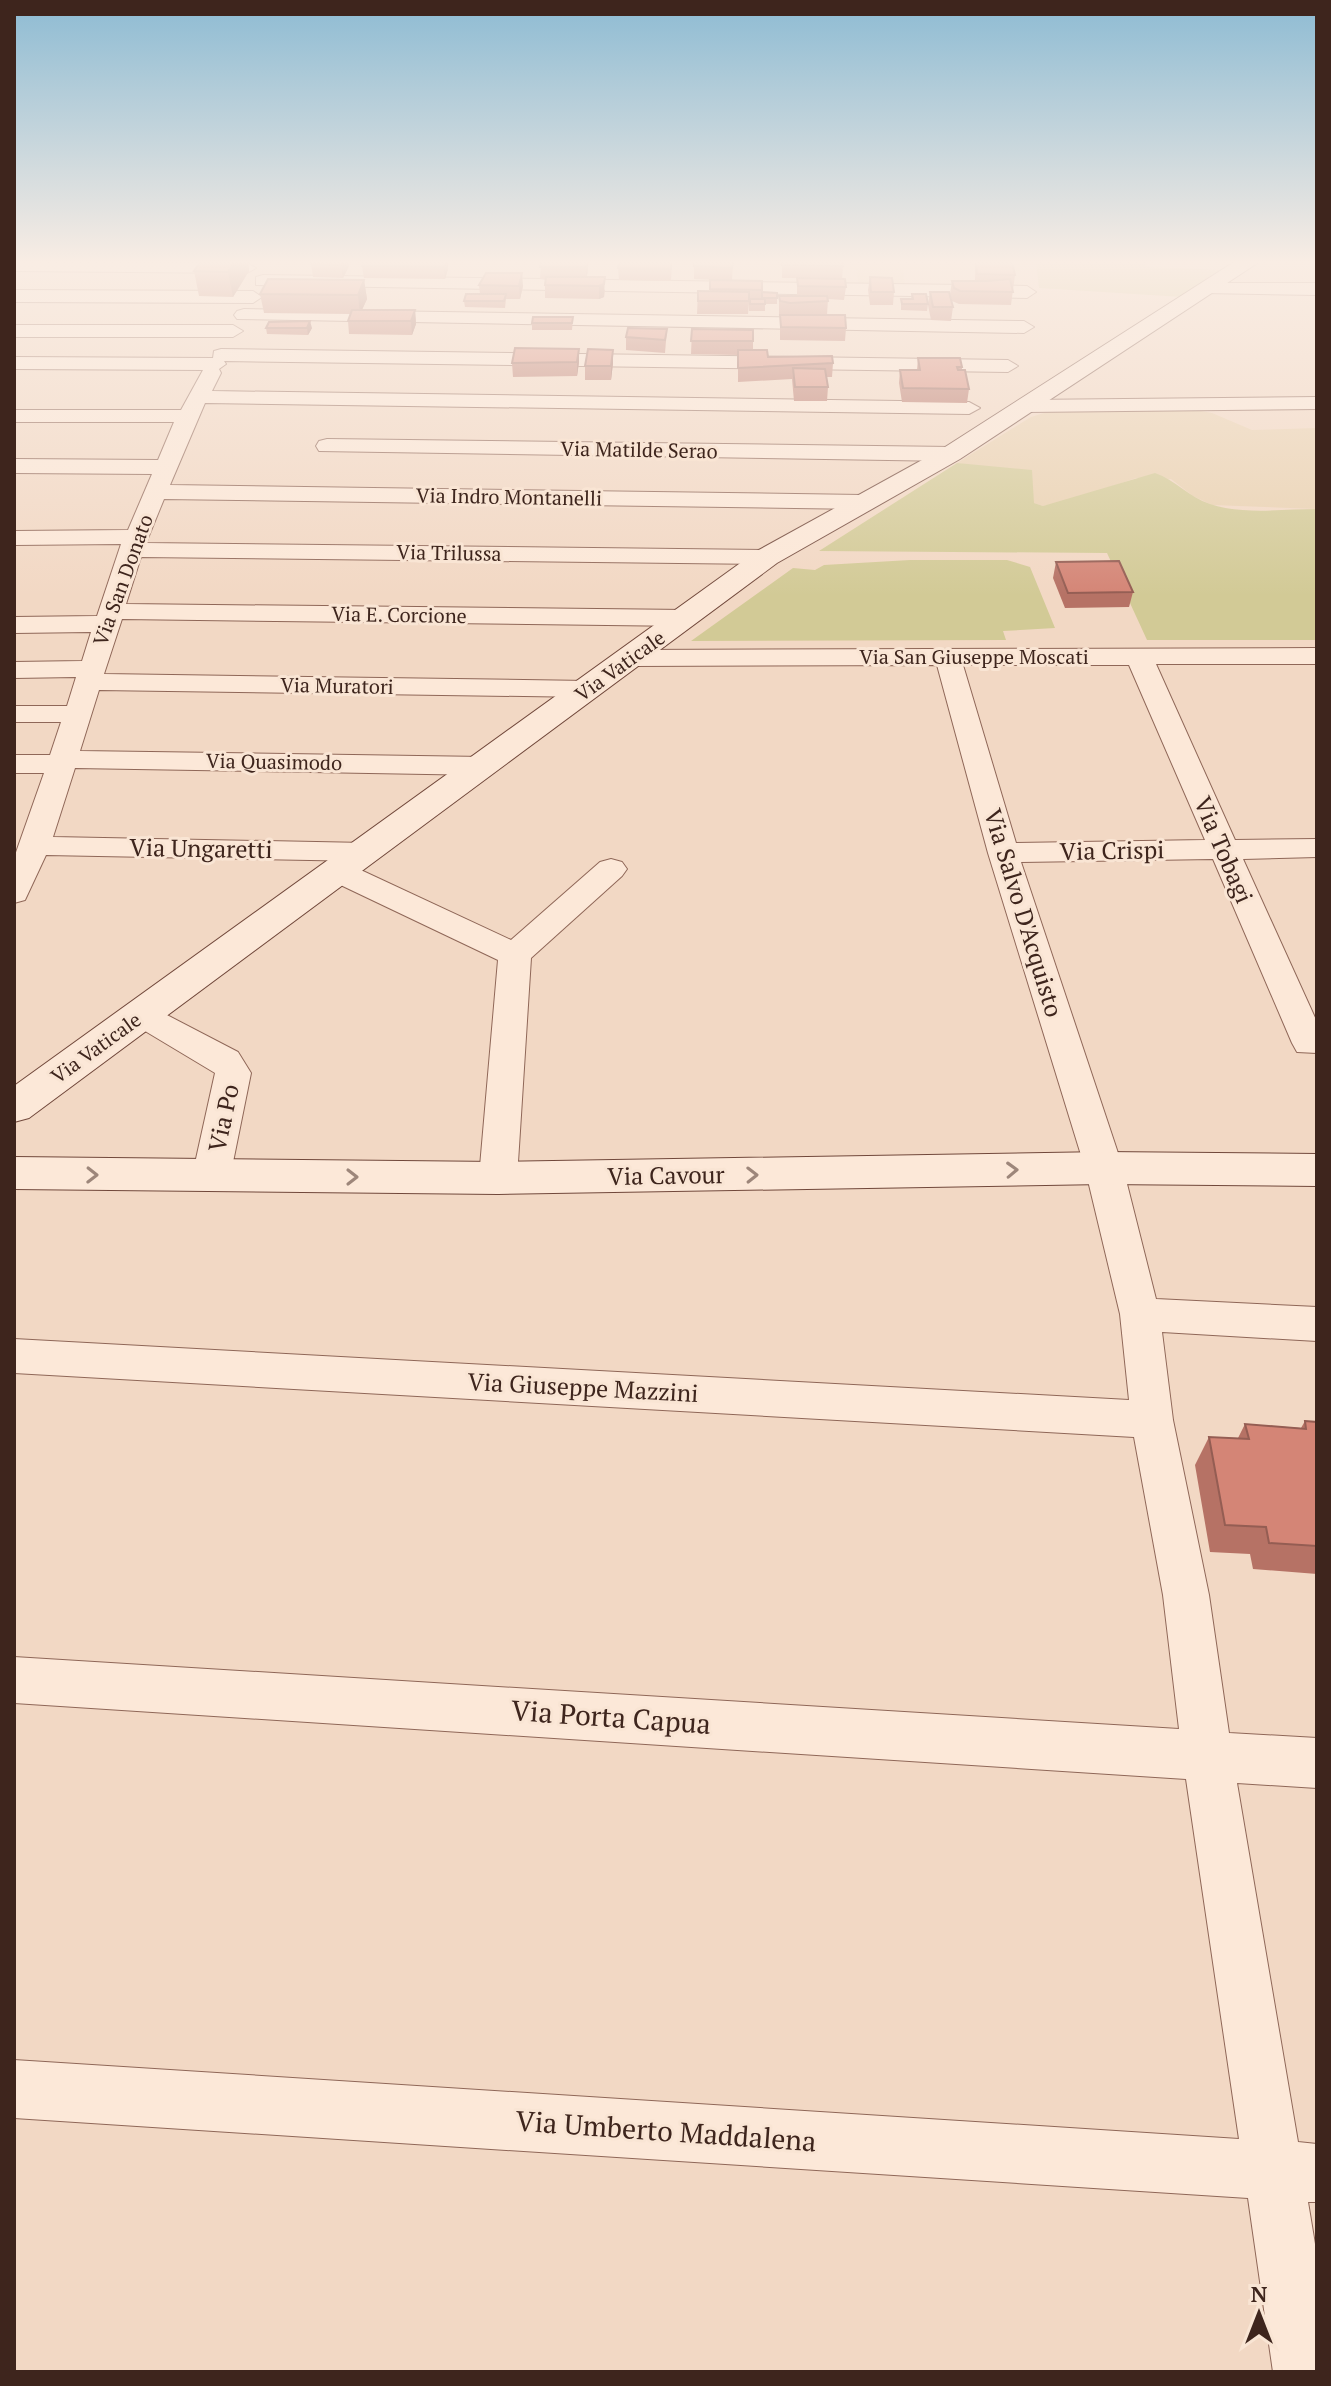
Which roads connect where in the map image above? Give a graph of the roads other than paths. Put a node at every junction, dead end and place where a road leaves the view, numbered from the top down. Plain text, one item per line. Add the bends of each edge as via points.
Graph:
1 (211, 373) edge
2 (1001, 373) edge
3 (1078, 373) edge
4 (171, 389) dead end
5 (980, 397) junction
6 (197, 401) junction
7 (1317, 403) edge
8 (1027, 406) junction
9 (14, 416) edge
10 (947, 438) junction
11 (327, 446) dead end
12 (14, 466) edge
13 (165, 467) junction
14 (156, 492) junction
15 (862, 502) junction
16 (14, 538) edge
17 (134, 544) junction
18 (767, 557) junction
19 (109, 618) junction
20 (686, 618) junction
21 (14, 625) edge
22 (1139, 656) junction
23 (1317, 656) edge
24 (632, 658) junction
25 (948, 658) junction
26 (14, 670) edge
27 (88, 676) junction
28 (588, 689) junction
29 (14, 714) edge
30 (76, 714) junction
31 (63, 762) junction
32 (14, 764) edge
33 (484, 766) junction
34 (1317, 848) edge
35 (1222, 849) junction
36 (366, 852) junction
37 (1003, 853) junction
38 (22, 869) edge
39 (611, 869) dead end
40 (339, 872) junction
41 (515, 955) junction
42 (142, 1014) junction
43 (1309, 1043) dead end
44 (14, 1107) edge
45 (1104, 1168) junction
46 (1317, 1170) edge
47 (14, 1173) edge
48 (211, 1177) junction
49 (498, 1178) junction
50 (1140, 1314) junction
51 (1317, 1324) edge
52 (14, 1356) edge
53 (1152, 1420) junction
54 (14, 1680) edge
55 (1207, 1755) junction
56 (1317, 1763) edge
57 (14, 2089) edge
58 (1296, 2171) edge
59 (1305, 2372) edge

1 - 6 street, Via San Donato
2 - 5 street
3 - 8 street, Via Vaticale
4 - 6 street
5 - 6 street
5 - 10 street
6 - 9 street
6 - 13 street, Via San Donato
7 - 8 street
8 - 10 street, Via Vaticale
10 - 11 street, Via Matilde Serao
10 - 15 street, Via Vaticale
12 - 13 street
13 - 14 street, Via San Donato
14 - 15 street, Via Indro Montanelli
14 - 17 street, Via San Donato
15 - 18 street, Via Vaticale
16 - 17 street, Via Trilussa
17 - 18 street, Via Trilussa
17 - 19 street, Via San Donato
18 - 20 street, Via Vaticale
19 - 20 street, Via E. Corcione
19 - 21 street, Via E. Corcione
19 - 27 street, Via San Donato
20 - 24 street, Via Vaticale
22 - 23 street, Via San Giuseppe Moscati
22 - 25 street, Via San Giuseppe Moscati
22 - 35 street, Via Tobagi
24 - 25 street, Via San Giuseppe Moscati
24 - 28 street, Via Vaticale
25 - 37 street, Via Salvo D'Acquisto
26 - 27 street, Via Muratori
27 - 28 street, Via Muratori
27 - 30 street, Via San Donato
28 - 33 street, Via Vaticale
29 - 30 street
30 - 31 street, Via San Donato
31 - 32 street, Via Quasimodo
31 - 33 street, Via Quasimodo
31 - 38 street, Via San Donato
33 - 36 street, Via Vaticale
34 - 35 street, Via Crispi
35 - 37 street, Via Crispi
35 - 43 street, Via Tobagi
36 - 38 street, Via Ungaretti
36 - 40 street, Via Vaticale
37 - 45 street, Via Salvo D'Acquisto
39 - 41 street
40 - 41 street
40 - 42 street, Via Vaticale
41 - 49 street
42 - 44 street, Via Vaticale
42 - 48 street, Via Po via 226,1061 233,1073
45 - 46 street, Via Cavour
49 -> 45 street, Via Cavour
45 - 50 street, Via Salvo D'Acquisto
47 -> 48 street, Via Cavour
48 -> 49 street, Via Cavour
50 - 51 street
50 - 53 street, Via Salvo D'Acquisto
52 - 53 street, Via Giuseppe Mazzini
53 - 55 street, Via Salvo D'Acquisto via 1186,1595
54 - 55 street, Via Porta Capua
55 - 56 street, Via Porta Capua
55 - 58 street, Via Salvo D'Acquisto
57 - 58 street, Via Umberto Maddalena
58 - 59 street, Via Salvo D'Acquisto

